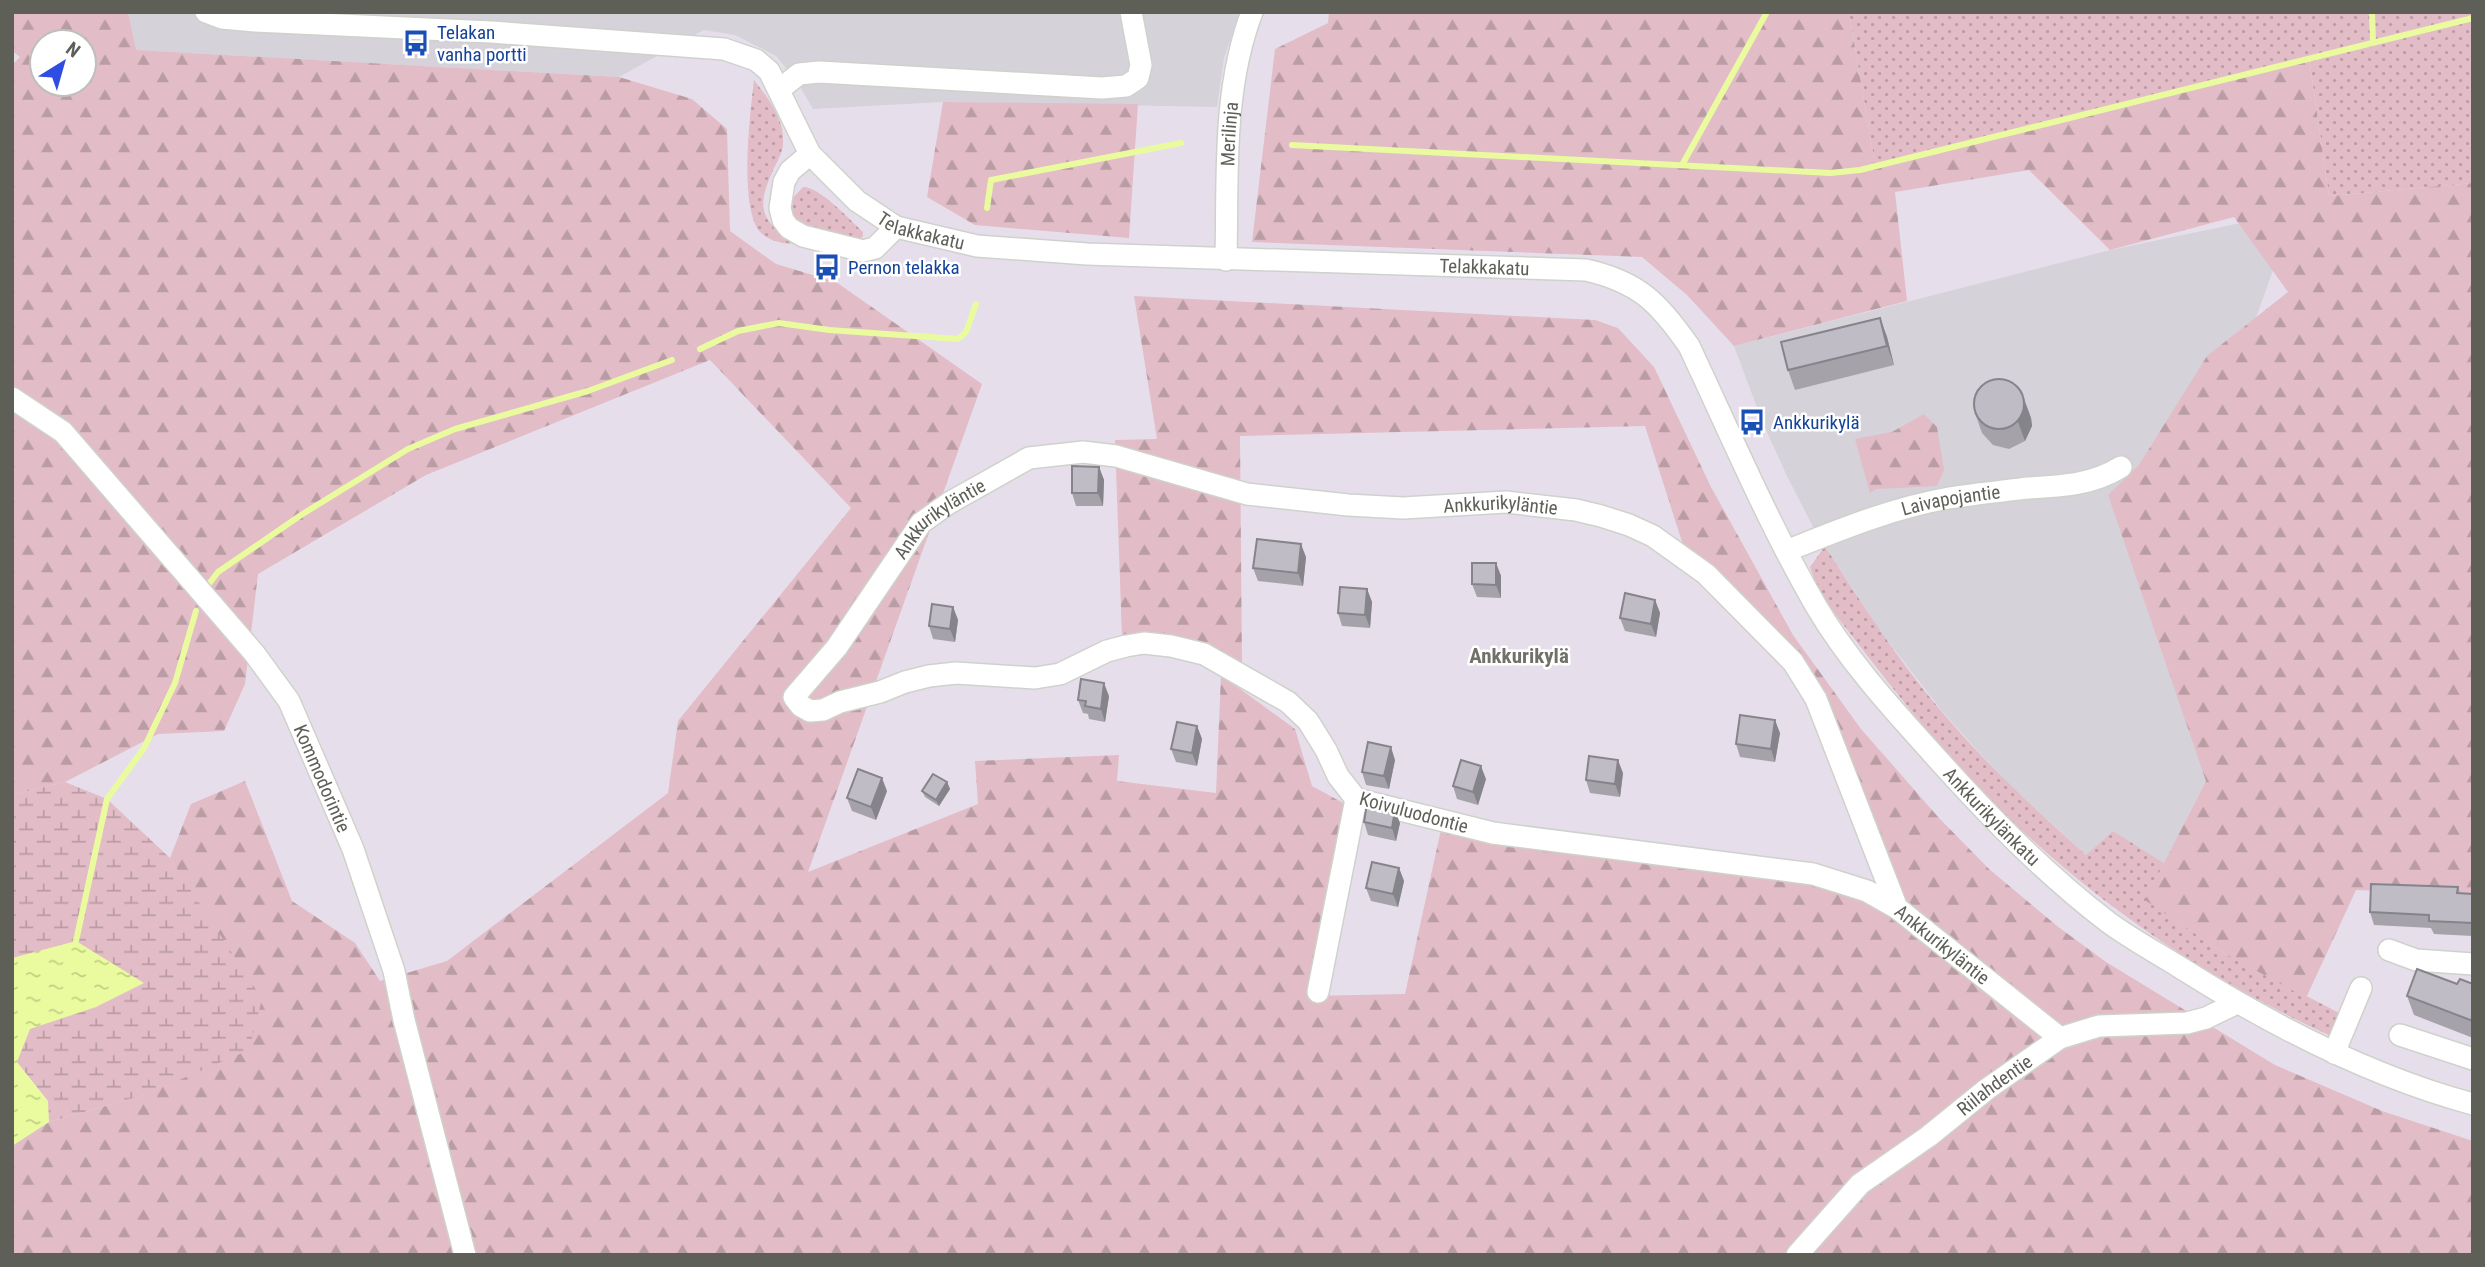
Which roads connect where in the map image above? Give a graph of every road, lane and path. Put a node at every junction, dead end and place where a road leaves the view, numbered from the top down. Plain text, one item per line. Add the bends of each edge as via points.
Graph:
1 (206, 12) edge
2 (1130, 12) edge
3 (1252, 12) edge
4 (488, 22) edge
5 (780, 89) junction
6 (810, 154) junction
7 (896, 227) junction
8 (1226, 260) junction
9 (1689, 346) joint
10 (12, 398) edge
11 (2121, 467) dead end
12 (1786, 551) junction
13 (794, 697) joint
14 (1356, 799) junction
15 (1897, 908) junction
16 (2389, 950) dead end
17 (2473, 964) edge
18 (2361, 988) dead end
19 (1318, 992) dead end
20 (2236, 1003) junction
21 (2400, 1035) dead end
22 (2060, 1038) junction
23 (2334, 1053) junction
24 (2473, 1059) edge
25 (2473, 1104) edge
26 (465, 1255) edge
27 (1797, 1255) edge

1 - 4 street, Telakkakatu via 255,21
2 - 5 street via 1141,65 1139,78 1126,86 819,72 799,74
3 - 8 street, Merilinja via 1230,100
4 - 5 street, Telakkakatu via 724,49 756,60
5 - 6 street, Telakkakatu
6 - 7 street, Telakkakatu via 857,201
6 - 7 street via 784,182 780,208 789,228 863,251 875,248
7 - 8 street, Telakkakatu via 977,246
8 - 9 street, Telakkakatu via 1586,271 1611,276 1639,290 1668,316
9 - 12 street, Ankkurikylänkatu
10 - 26 street, Kommodorintie via 63,432 254,653 289,701 353,849 394,971
11 - 12 street, Laivapojantie via 2085,484 1932,501 1854,524
12 - 20 street, Ankkurikylänkatu via 1852,659 1958,782 2029,855 2109,923
13 - 14 street, Koivuluodontie via 810,711 823,710 929,676 956,673 1035,678 1060,674 1107,650 1144,643 1171,646 1204,654 1288,702 1308,721
13 - 15 street, Ankkurikyläntie via 837,647 920,523 1029,458 1083,452 1116,456 1247,494 1348,505 1403,508 1506,502 1576,510 1629,525 1673,549 1706,573 1793,662 1816,699
14 - 15 street, Koivuluodontie via 1493,833 1813,874 1867,891
14 - 19 street
15 - 22 street, Ankkurikyläntie
16 - 17 street via 2416,960
18 - 23 street
20 - 22 street, Riilahdentie via 2187,1023 2099,1026
20 - 23 street, Ankkurikylänkatu
21 - 24 street
22 - 27 street, Riilahdentie via 1860,1184
23 - 25 street, Ankkurikylänkatu

